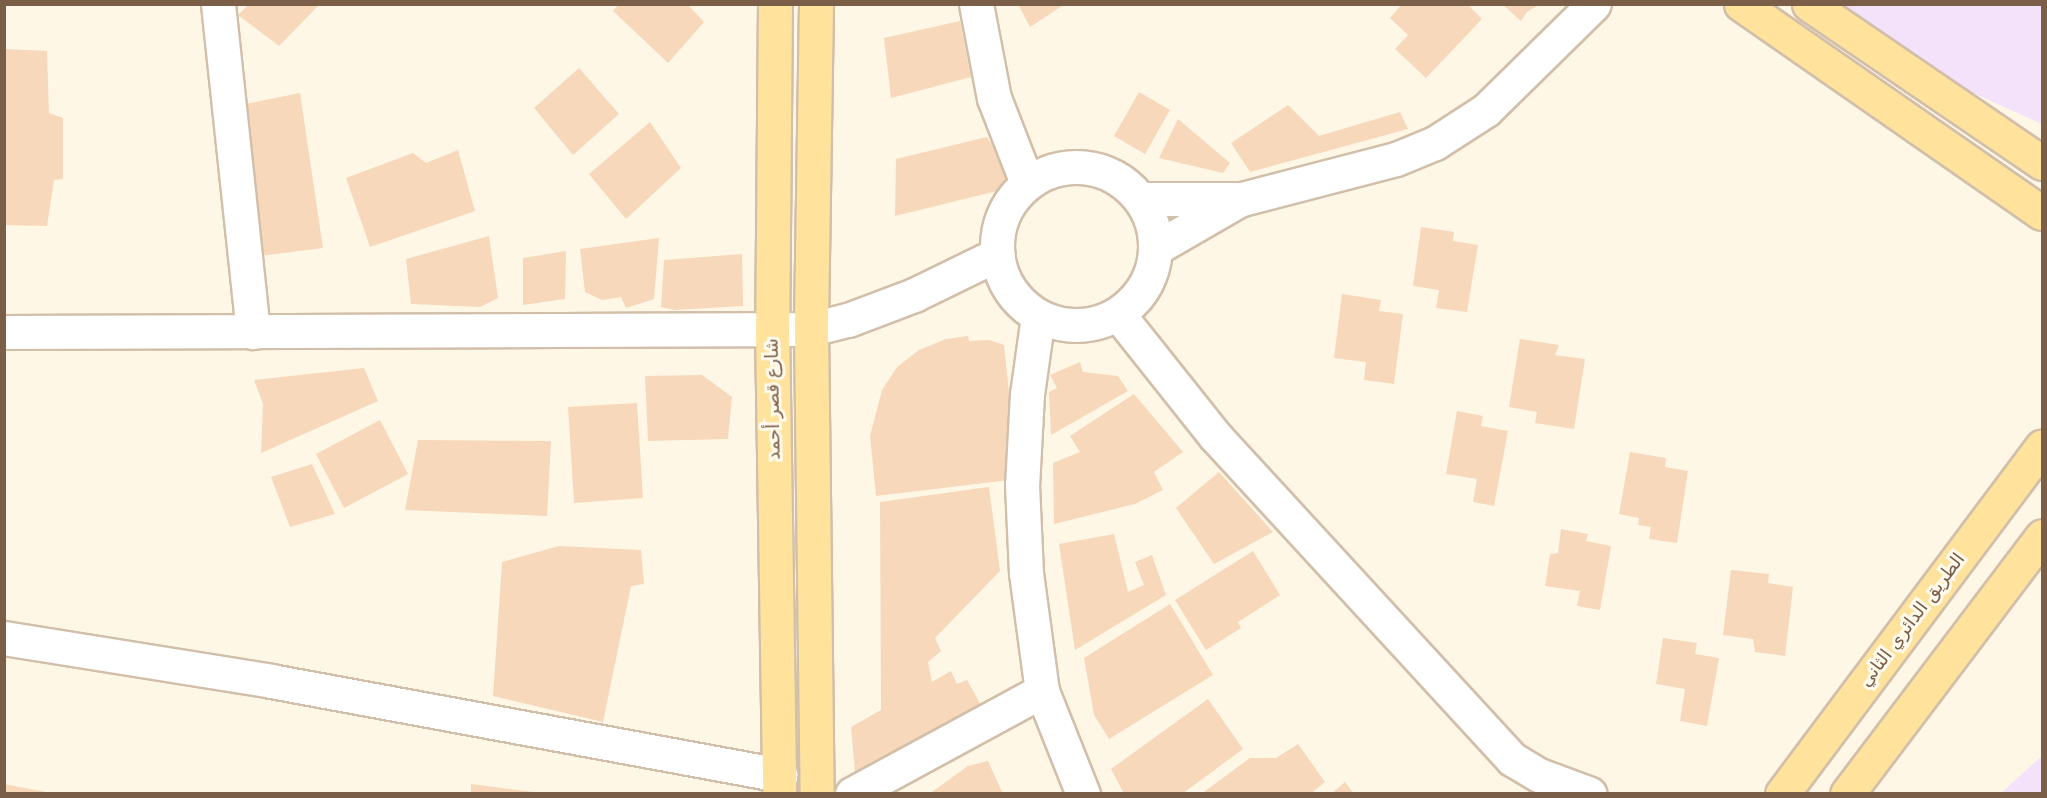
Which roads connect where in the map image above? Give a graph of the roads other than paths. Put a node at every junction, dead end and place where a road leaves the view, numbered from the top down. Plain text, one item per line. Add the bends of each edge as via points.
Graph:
1 (218, 4) edge
2 (774, 4) edge
3 (816, 4) edge
4 (976, 4) edge
5 (1594, 4) edge
6 (1741, 4) edge
7 (1809, 4) edge
8 (2039, 160) edge
9 (1027, 183) junction
10 (1141, 199) junction
11 (1242, 199) junction
12 (2039, 214) edge
13 (1156, 248) junction
14 (998, 254) junction
15 (1118, 314) junction
16 (1038, 316) junction
17 (772, 328) junction
18 (811, 329) junction
19 (253, 332) junction
20 (4, 333) edge
21 (2042, 446) edge
22 (2043, 537) edge
23 (4, 638) edge
24 (1042, 691) junction
25 (779, 784) edge
26 (817, 794) edge
27 (852, 794) edge
28 (1083, 794) edge
29 (1590, 794) edge
30 (1782, 794) edge
31 (1847, 794) edge

1 - 19 street
2 - 17 main road, شارع قصر أحمد
3 - 18 main road
4 - 9 street via 994,98
5 - 11 street via 1486,110 1435,143 1396,159
6 - 12 main road
7 - 8 main road
9 - 10 street via 1049,171 1074,166 1100,170 1123,181
9 - 14 street via 1009,203 1002,220
10 - 11 street
10 - 13 street via 1153,223
11 - 13 street
13 - 15 street via 1151,274 1138,296
14 - 16 street via 1005,280 1020,302
14 - 18 street via 914,295 848,320
15 - 16 street via 1094,324 1067,325
15 - 29 street via 1216,437 1512,759 1539,775
16 - 24 street via 1022,485 1026,573
17 - 18 street
17 - 19 street
17 - 25 main road, شارع قصر أحمد
18 - 26 main road
19 - 20 street
21 - 30 main road, الطريق الدائري الثاني
22 - 31 main road
23 - 25 street via 271,681
24 - 27 street
24 - 28 street

